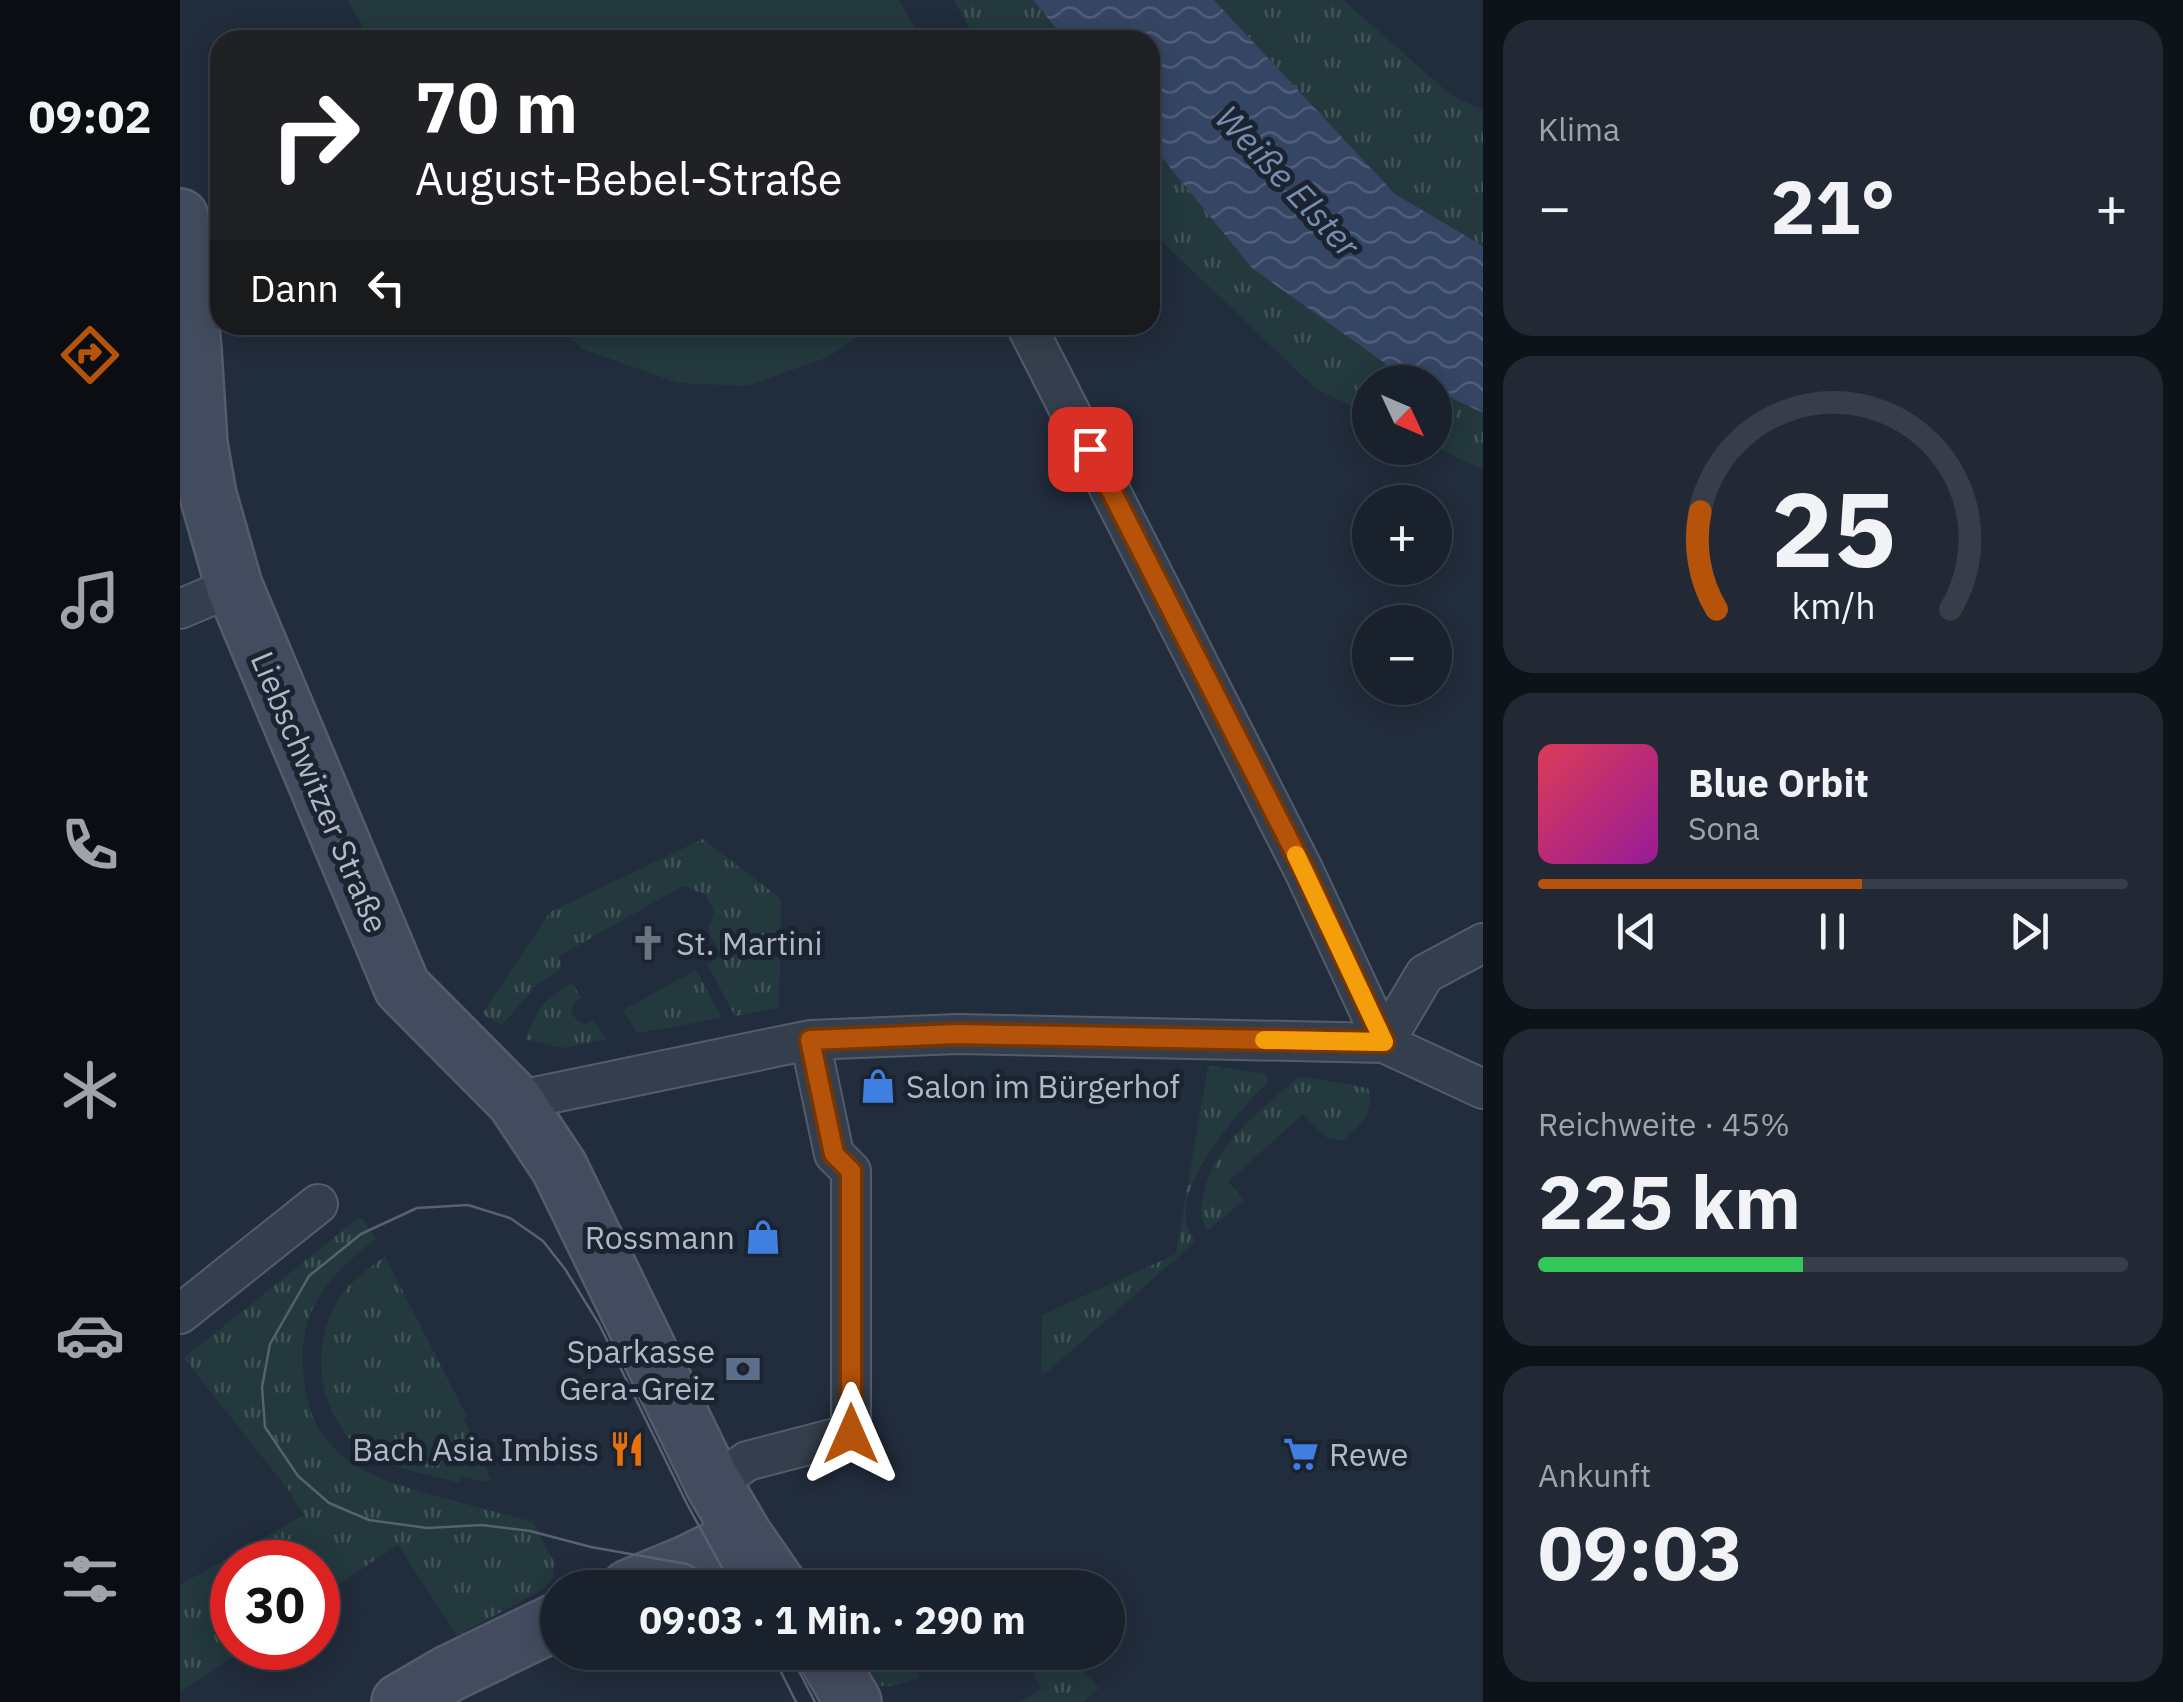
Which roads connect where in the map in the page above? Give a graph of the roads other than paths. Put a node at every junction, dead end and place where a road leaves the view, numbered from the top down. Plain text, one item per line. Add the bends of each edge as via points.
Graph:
1 (180, 217) edge
2 (1031, 335) edge
3 (234, 586) junction
4 (180, 609) edge
5 (1483, 943) edge
6 (810, 1040) junction
7 (1384, 1042) junction
8 (1483, 1090) edge
9 (515, 1101) junction
10 (318, 1204) dead end
11 (180, 1314) edge
12 (714, 1485) junction
13 (744, 1536) junction
14 (672, 1570) edge
15 (768, 1570) edge
16 (540, 1630) edge
17 (834, 1670) edge
18 (400, 1702) edge
19 (853, 1702) edge

1 - 3 main road, Liebschwitzer Straße via 199,444
2 - 7 street via 1304,870
3 - 4 street
3 - 9 main road, Liebschwitzer Straße via 402,987
5 - 7 street via 1425,974
6 - 7 street via 958,1034
6 - 9 street
6 - 12 street via 834,1154 851,1171 851,1434 747,1462
7 - 8 street
9 - 12 main road, Liebschwitzer Straße via 559,1168
10 - 11 street
12 - 13 main road, Liebschwitzer Straße
13 - 14 main road
13 - 15 main road, Liebschwitzer Straße
16 - 18 main road
17 - 19 main road

